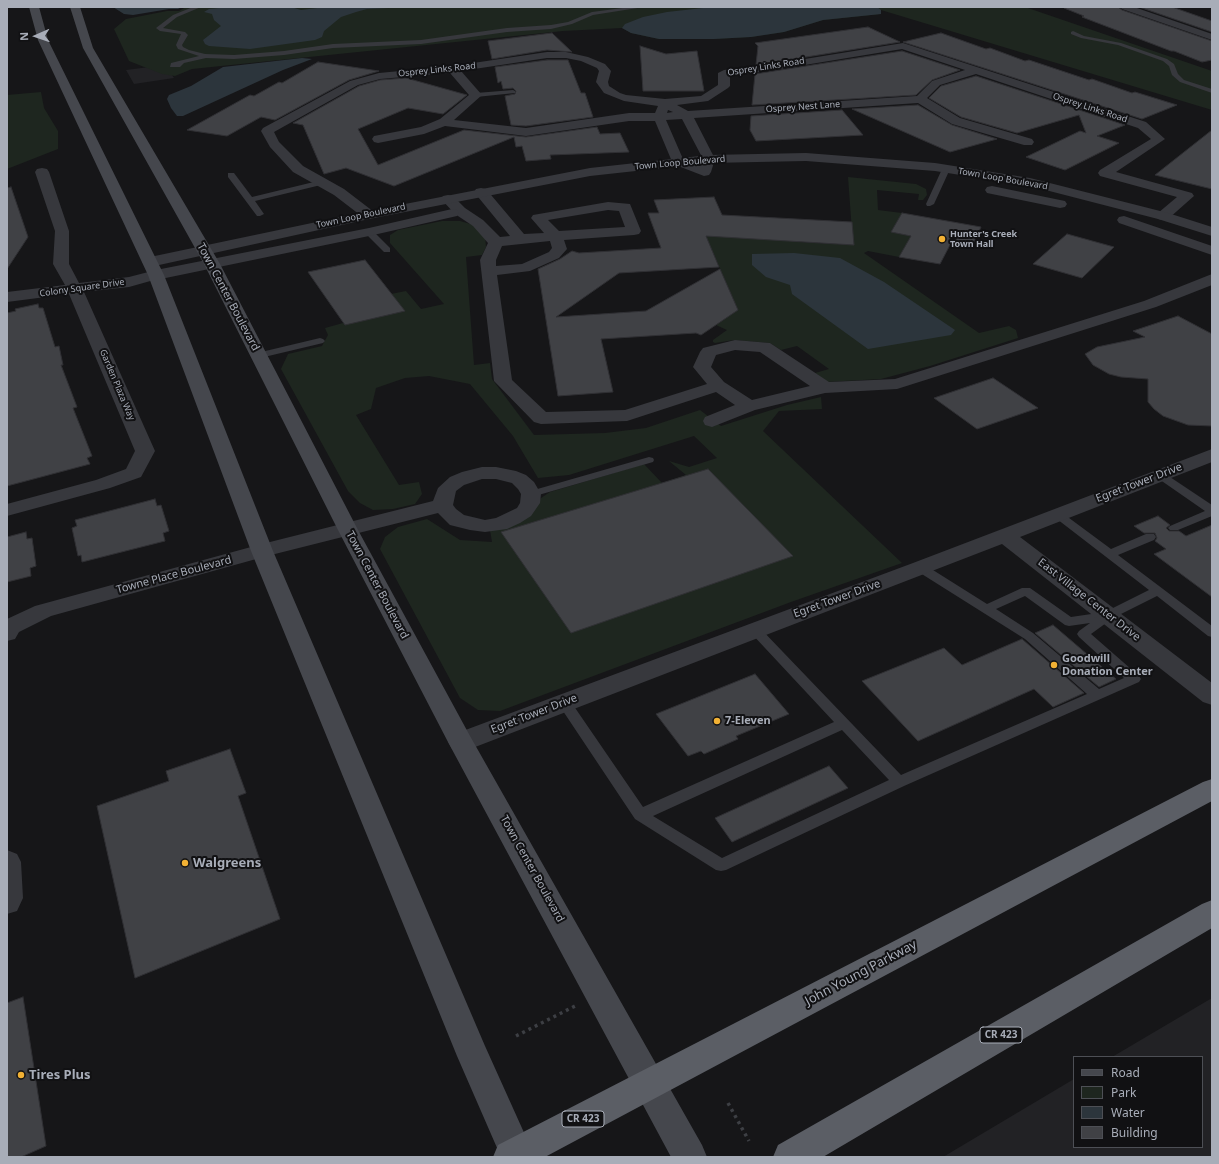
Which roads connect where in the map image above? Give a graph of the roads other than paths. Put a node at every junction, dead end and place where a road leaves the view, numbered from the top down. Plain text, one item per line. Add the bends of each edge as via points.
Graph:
1 (34, 7) edge
2 (75, 7) edge
3 (198, 7) edge
4 (641, 7) edge
5 (1125, 7) edge
6 (1074, 33) dead end
7 (1212, 37) edge
8 (206, 56) junction
9 (182, 62) dead end
10 (453, 69) junction
11 (976, 70) junction
12 (1212, 91) edge
13 (513, 92) dead end
14 (476, 95) junction
15 (920, 99) junction
16 (665, 103) junction
17 (686, 116) junction
18 (659, 117) junction
19 (444, 122) junction
20 (378, 139) dead end
21 (1028, 142) dead end
22 (709, 159) junction
23 (678, 161) junction
24 (946, 169) junction
25 (42, 172) dead end
26 (704, 172) junction
27 (734, 172) dead end
28 (231, 175) dead end
29 (924, 181) dead end
30 (322, 182) junction
31 (623, 182) dead end
32 (939, 183) junction
33 (953, 184) dead end
34 (968, 186) dead end
35 (481, 192) junction
36 (555, 192) dead end
37 (448, 199) junction
38 (250, 200) junction
39 (491, 204) junction
40 (930, 204) dead end
41 (1075, 208) dead end
42 (460, 211) junction
43 (1090, 211) dead end
44 (260, 214) dead end
45 (369, 215) junction
46 (1163, 216) junction
47 (369, 232) junction
48 (1212, 232) edge
49 (555, 236) junction
50 (520, 239) junction
51 (496, 242) junction
52 (387, 250) dead end
53 (1212, 251) edge
54 (208, 257) junction
55 (134, 265) dead end
56 (153, 268) junction
57 (105, 270) dead end
58 (489, 271) junction
59 (1212, 279) edge
60 (72, 283) junction
61 (7, 286) edge
62 (7, 297) edge
63 (320, 341) dead end
64 (260, 355) junction
65 (718, 386) junction
66 (825, 388) junction
67 (749, 406) junction
68 (712, 421) dead end
69 (1212, 455) edge
70 (649, 460) dead end
71 (1160, 475) junction
72 (531, 494) junction
73 (443, 505) junction
74 (7, 510) edge
75 (1212, 511) edge
76 (1056, 514) junction
77 (1174, 528) dead end
78 (348, 530) junction
79 (1004, 535) junction
80 (1150, 537) dead end
81 (262, 551) junction
82 (1109, 554) junction
83 (921, 568) junction
84 (1158, 591) junction
85 (986, 609) junction
86 (1108, 615) junction
87 (755, 630) junction
88 (7, 633) edge
89 (1212, 633) edge
90 (1098, 696) junction
91 (1212, 696) edge
92 (564, 702) junction
93 (843, 724) junction
94 (461, 742) junction
95 (899, 782) junction
96 (1212, 789) edge
97 (640, 815) junction
98 (7, 862) edge
99 (7, 902) edge
100 (1212, 913) edge
101 (650, 1083) junction
102 (515, 1156) edge
103 (690, 1157) edge
104 (790, 1157) edge

1 - 56 main road via 43,40
2 - 54 main road, Town Center Boulevard via 88,48
3 - 8 lane via 176,16 159,28 183,33 185,35 179,45 180,48
4 - 8 lane via 592,14 560,25 443,40 333,46 234,57
5 - 7 street
6 - 12 lane via 1119,44 1165,60 1172,65 1175,75 1182,81
8 - 9 lane
10 - 14 street
10 - 16 street, Osprey Links Road via 547,55 566,55 601,66 605,70 602,82 604,87 616,95
10 - 30 street, Osprey Links Road via 379,76 354,83 267,131 274,144 298,169
11 - 15 street via 936,83
11 - 16 street, Osprey Links Road via 903,46 768,68 724,72 724,86 704,99
11 - 46 street, Osprey Links Road via 1142,125 1159,139 1105,173 1187,196
13 - 14 lane
14 - 19 street, Osprey Nest Lane
15 - 17 street, Osprey Nest Lane
15 - 21 street via 956,121
16 - 17 street
16 - 18 street
17 - 18 street, Osprey Nest Lane
17 - 22 street
18 - 19 street, Osprey Nest Lane via 629,117 526,132
18 - 23 street
19 - 20 street, Osprey Nest Lane via 424,130
22 - 23 street, Town Loop Boulevard
22 - 24 street, Town Loop Boulevard via 806,157
22 - 26 street
23 - 26 street
23 - 35 street, Town Loop Boulevard via 590,172
24 - 32 lane
24 - 46 street, Town Loop Boulevard via 1030,182
25 - 60 street, Garden Plaza Way via 62,231 61,264
26 - 27 street, Town Loop Boulevard
26 - 31 street, Town Loop Boulevard
28 - 38 lane
29 - 32 street, Town Loop Boulevard
30 - 38 lane
30 - 45 street, Osprey Links Road
32 - 33 street, Town Loop Boulevard
32 - 40 lane
34 - 41 street, Town Loop Boulevard
35 - 37 street, Town Loop Boulevard
35 - 39 street
36 - 39 street, Town Loop Boulevard
37 - 42 street
37 - 45 street, Town Loop Boulevard
38 - 44 lane
39 - 42 street, Town Loop Boulevard
39 - 50 street
42 - 47 street, Town Loop Boulevard
42 - 51 street via 478,223
43 - 53 street via 1141,225
45 - 54 street, Town Loop Boulevard
46 - 48 street, Town Loop Boulevard
47 - 52 lane
47 - 54 street, Town Loop Boulevard
49 - 49 street via 618,232 634,231 625,207 608,206 538,218
49 - 50 street
49 - 58 street via 560,249 544,260 525,268
50 - 51 street
51 - 58 street via 488,260
54 - 56 street, Town Loop Boulevard
54 - 64 main road, Town Center Boulevard
55 - 56 street, Colony Square Drive
56 - 60 street, Colony Square Drive via 129,282
56 - 81 main road
57 - 60 street, Colony Square Drive
58 - 65 street via 503,381 541,418 627,415
59 - 66 street via 1150,304 896,384
60 - 61 street, Colony Square Drive
60 - 62 street, Colony Square Drive
60 - 74 street, Garden Plaza Way via 145,451 134,473
63 - 64 lane
64 - 78 main road, Town Center Boulevard
65 - 66 street via 702,367 709,352 735,345 764,347
65 - 67 street
66 - 67 street
67 - 68 street
69 - 71 street, Egret Tower Drive
70 - 72 lane
71 - 75 lane
71 - 76 street, Egret Tower Drive
72 - 73 street via 530,503 524,512 500,524 485,526 457,520
72 - 73 street via 527,486 509,475 496,472 482,473 468,476 448,488
73 - 78 street, Towne Place Boulevard
75 - 77 lane
76 - 79 street, Egret Tower Drive
76 - 82 lane
78 - 81 street, Towne Place Boulevard
78 - 94 main road, Town Center Boulevard
79 - 83 street, Egret Tower Drive
79 - 86 street, East Village Center Drive
80 - 82 lane
81 - 88 street, Towne Place Boulevard via 43,611 10,628
81 - 102 main road
82 - 84 lane
83 - 85 lane
83 - 87 street, Egret Tower Drive
84 - 86 lane
84 - 89 lane
85 - 86 lane via 1026,591 1069,622
85 - 90 lane via 1029,636
86 - 90 lane via 1082,634 1134,679
86 - 91 street, East Village Center Drive
87 - 92 street, Egret Tower Drive
87 - 93 lane
90 - 95 lane
92 - 94 street, Egret Tower Drive
92 - 97 lane
93 - 95 lane
93 - 97 lane
94 - 101 main road, Town Center Boulevard
95 - 97 lane via 721,865
96 - 101 highway, John Young Parkway / CR 423
98 - 99 street
100 - 104 highway, CR 423
101 - 102 highway, John Young Parkway / CR 423
101 - 103 main road, Town Center Boulevard

